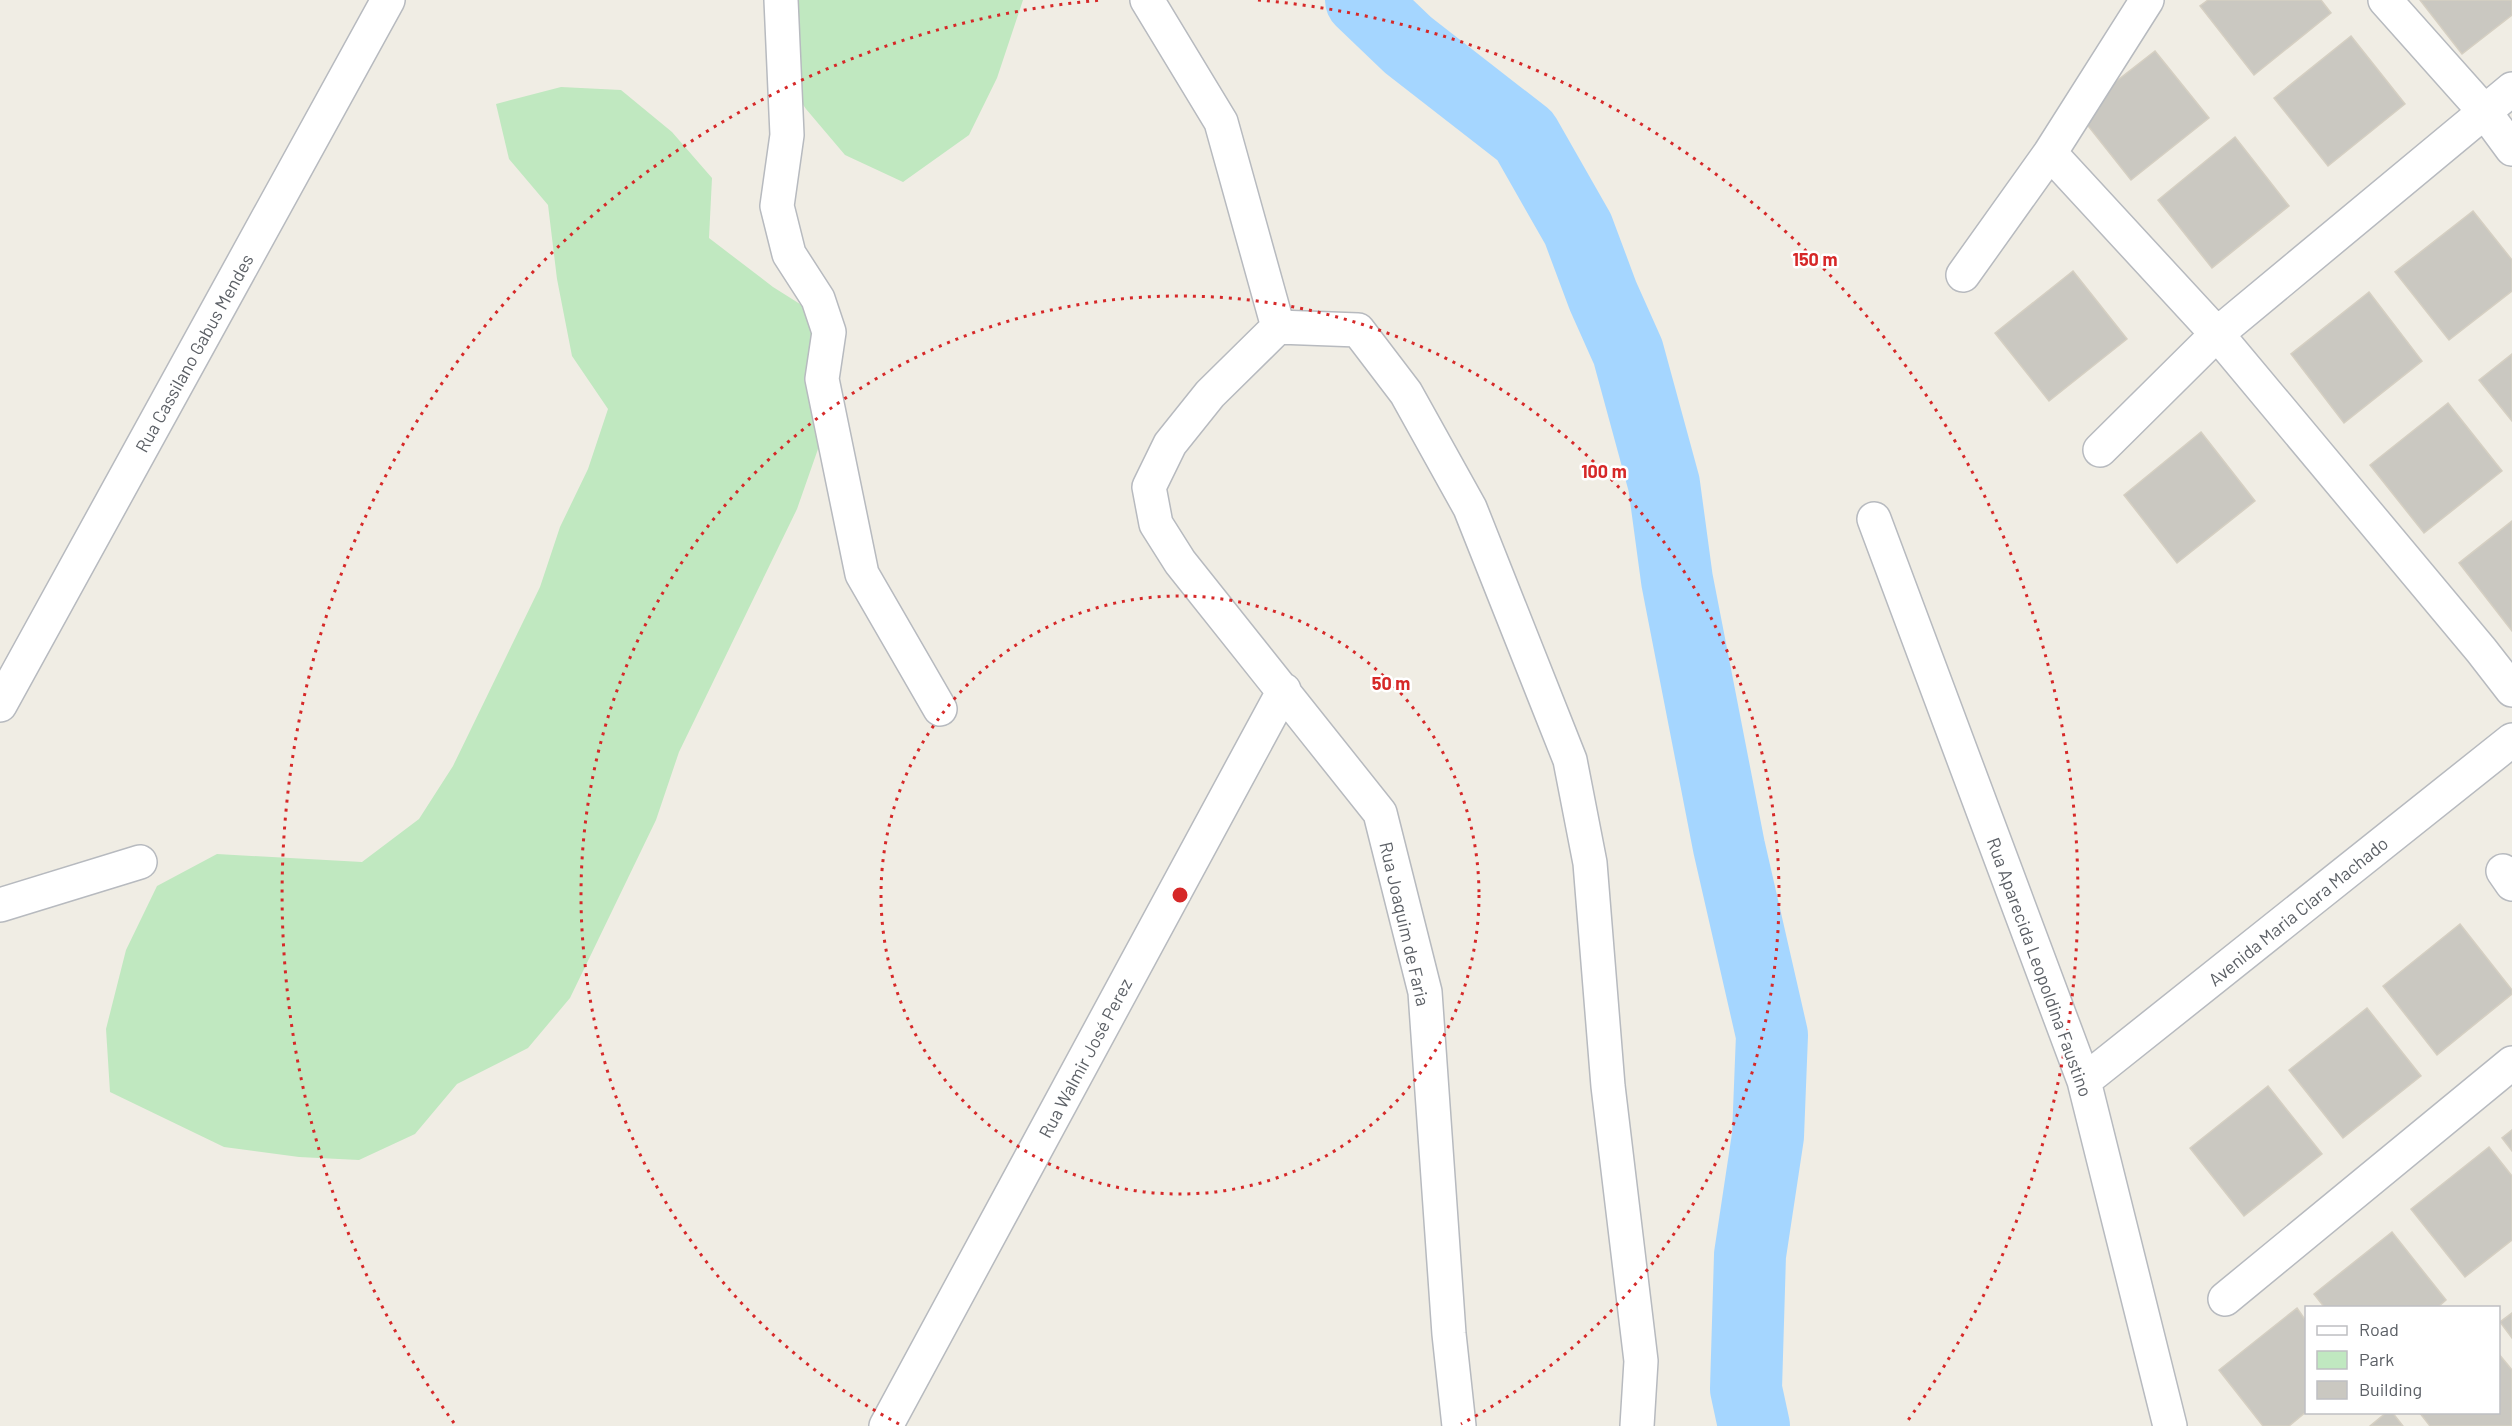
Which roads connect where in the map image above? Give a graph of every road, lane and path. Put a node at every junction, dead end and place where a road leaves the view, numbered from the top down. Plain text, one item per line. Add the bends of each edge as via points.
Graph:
1 (388, 0) edge
2 (781, 0) edge
3 (1147, 0) edge
4 (2146, 0) edge
5 (2385, 0) edge
6 (2512, 89) edge
7 (2484, 111) junction
8 (2512, 149) edge
9 (2050, 153) junction
10 (1963, 275) dead end
11 (1278, 327) junction
12 (2217, 334) junction
13 (2100, 450) dead end
14 (1874, 519) dead end
15 (1284, 690) junction
16 (2512, 690) edge
17 (0, 705) edge
18 (940, 709) dead end
19 (2512, 740) edge
20 (140, 862) dead end
21 (0, 905) edge
22 (2512, 1063) edge
23 (2084, 1081) junction
24 (2225, 1299) dead end
25 (886, 1426) edge
26 (1459, 1426) edge
27 (1637, 1426) edge
28 (2170, 1426) edge

1 - 17 street, Rua Cassilano Gabus Mendes
2 - 18 street via 787,135 777,206 789,254 818,299 829,332 822,379 862,574
3 - 11 street via 1221,122
4 - 9 street
5 - 7 street
6 - 7 street
7 - 8 street
7 - 12 street
9 - 10 street
9 - 12 street
11 - 15 street, Rua Joaquim de Faria via 1210,394 1170,444 1149,488 1156,524 1180,562
11 - 27 street via 1358,330 1406,393 1470,508 1570,760 1590,863 1608,1086 1641,1361
12 - 13 street
12 - 16 street
14 - 23 street, Rua Aparecida Leopoldina Faustino
15 - 25 street, Rua Walmir José Perez
15 - 26 street, Rua Joaquim de Faria via 1380,813 1425,992
19 - 23 street, Avenida Maria Clara Machado
20 - 21 street
22 - 24 street
23 - 28 street, Rua Aparecida Leopoldina Faustino

